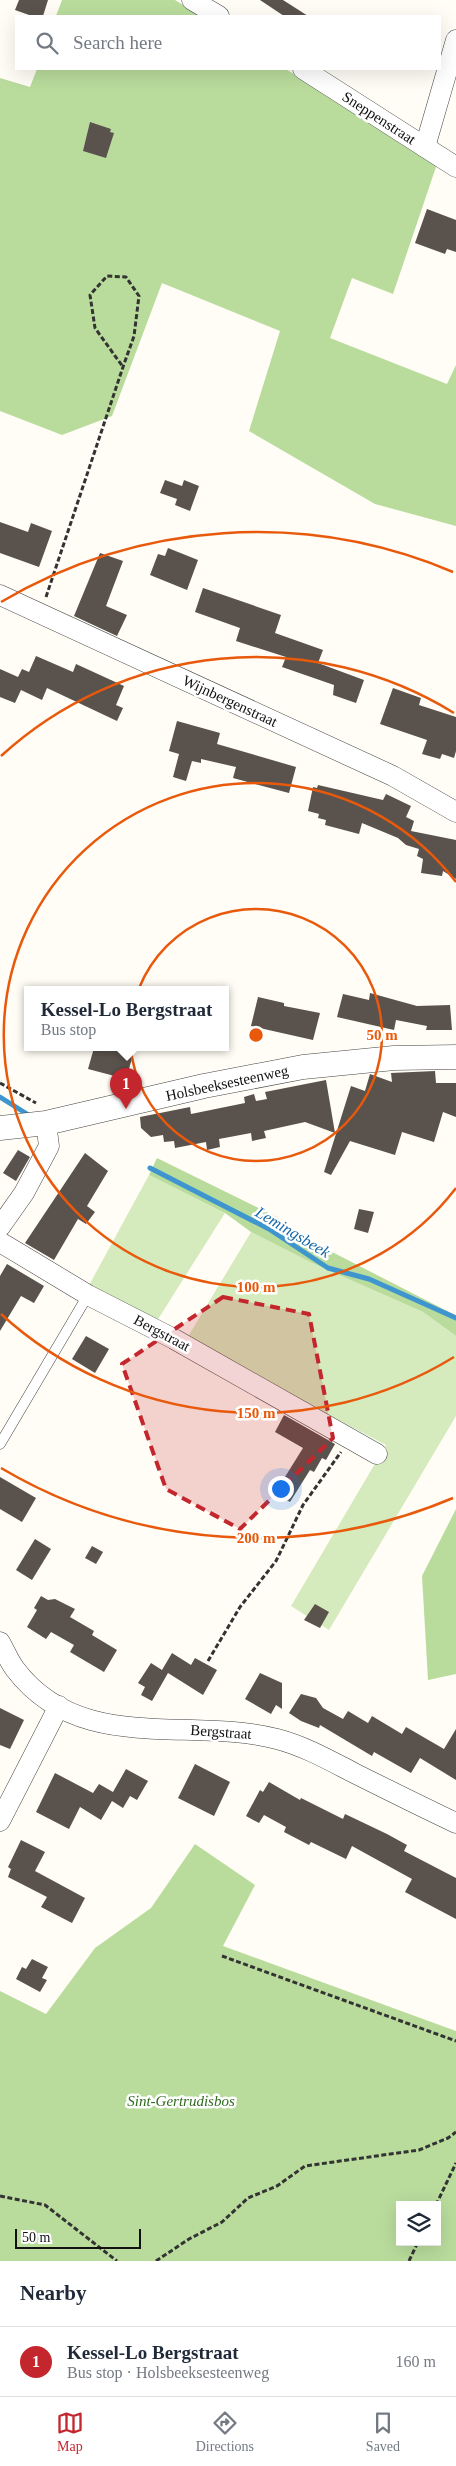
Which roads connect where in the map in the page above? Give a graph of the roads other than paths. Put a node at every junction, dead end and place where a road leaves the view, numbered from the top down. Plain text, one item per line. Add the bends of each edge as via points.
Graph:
1 (192, 0) edge
2 (217, 15) edge
3 (456, 40) edge
4 (305, 70) edge
5 (425, 147) junction
6 (456, 167) edge
7 (0, 595) edge
8 (456, 812) edge
9 (456, 1058) edge
10 (46, 1124) junction
11 (0, 1128) edge
12 (0, 1227) edge
13 (0, 1242) edge
14 (88, 1295) junction
15 (0, 1444) edge
16 (377, 1454) dead end
17 (0, 1642) edge
18 (59, 1706) junction
19 (0, 1821) edge
20 (456, 1824) edge

1 - 2 street
3 - 5 street
4 - 5 street, Sneppenstraat
5 - 6 street, Sneppenstraat
7 - 8 street, Wijnbergenstraat via 392,776
9 - 10 street, Holsbeeksesteenweg via 394,1058 303,1067 204,1086
10 - 11 street, Holsbeeksesteenweg
10 - 12 street via 50,1146 24,1193
13 - 14 street, Bergstraat
14 - 15 lane
14 - 16 street, Bergstraat via 174,1339
17 - 18 street, Bergstraat via 15,1669 38,1693
18 - 19 street
18 - 20 street, Bergstraat via 88,1721 114,1727 229,1731 280,1740 316,1754

